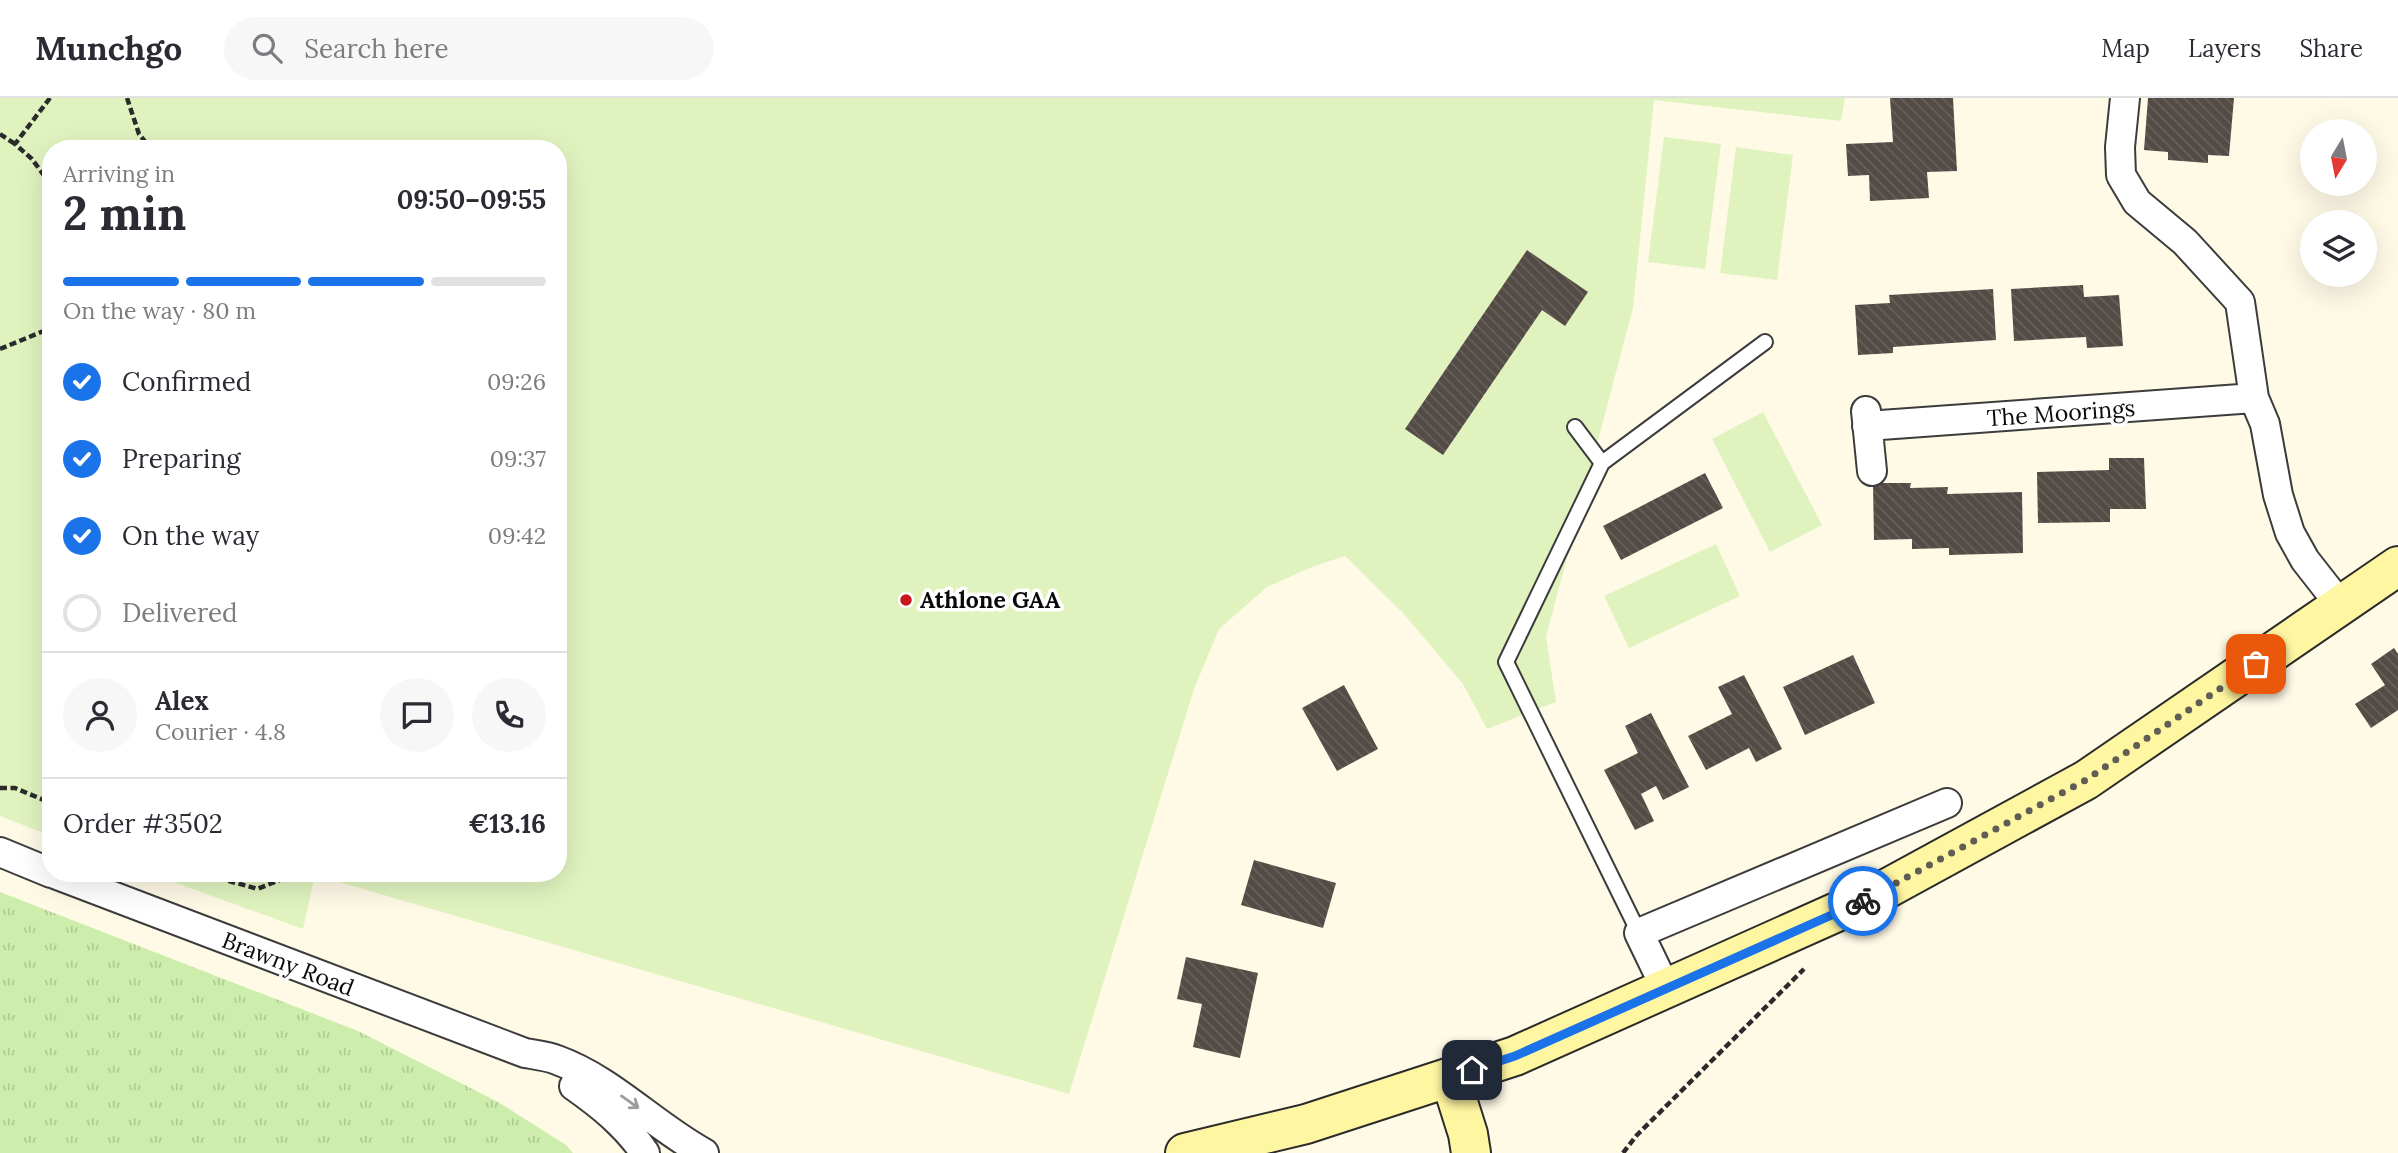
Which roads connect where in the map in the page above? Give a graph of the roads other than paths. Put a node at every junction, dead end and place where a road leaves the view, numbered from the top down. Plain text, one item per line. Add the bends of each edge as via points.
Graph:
1 (2125, 98) edge
2 (1765, 342) dead end
3 (2254, 398) junction
4 (1575, 427) dead end
5 (1602, 463) junction
6 (1872, 471) dead end
7 (2398, 566) edge
8 (2341, 606) junction
9 (1947, 803) dead end
10 (0, 852) edge
11 (42, 869) edge
12 (75, 882) edge
13 (1639, 933) junction
14 (1666, 989) junction
15 (525, 1053) junction
16 (1450, 1077) junction
17 (645, 1153) edge
18 (704, 1153) edge
19 (1185, 1153) edge
20 (1471, 1153) edge

1 - 3 street via 2121,175 2137,202 2185,242 2240,302
2 - 5 lane
3 - 6 street, The Moorings via 1866,419
3 - 8 street via 2265,424 2290,533
4 - 5 lane
5 - 13 lane via 1506,662
7 - 8 main road
8 - 14 main road via 2086,780 1877,894
9 - 13 street
10 - 11 street, Brawny Road
12 - 15 street, Brawny Road
13 - 14 street
14 - 16 main road via 1515,1056
15 - 17 street, Brawny Road via 601,1106
15 -> 18 street, Brawny Road via 557,1060 594,1079
16 - 19 main road via 1306,1124
16 - 20 main road

